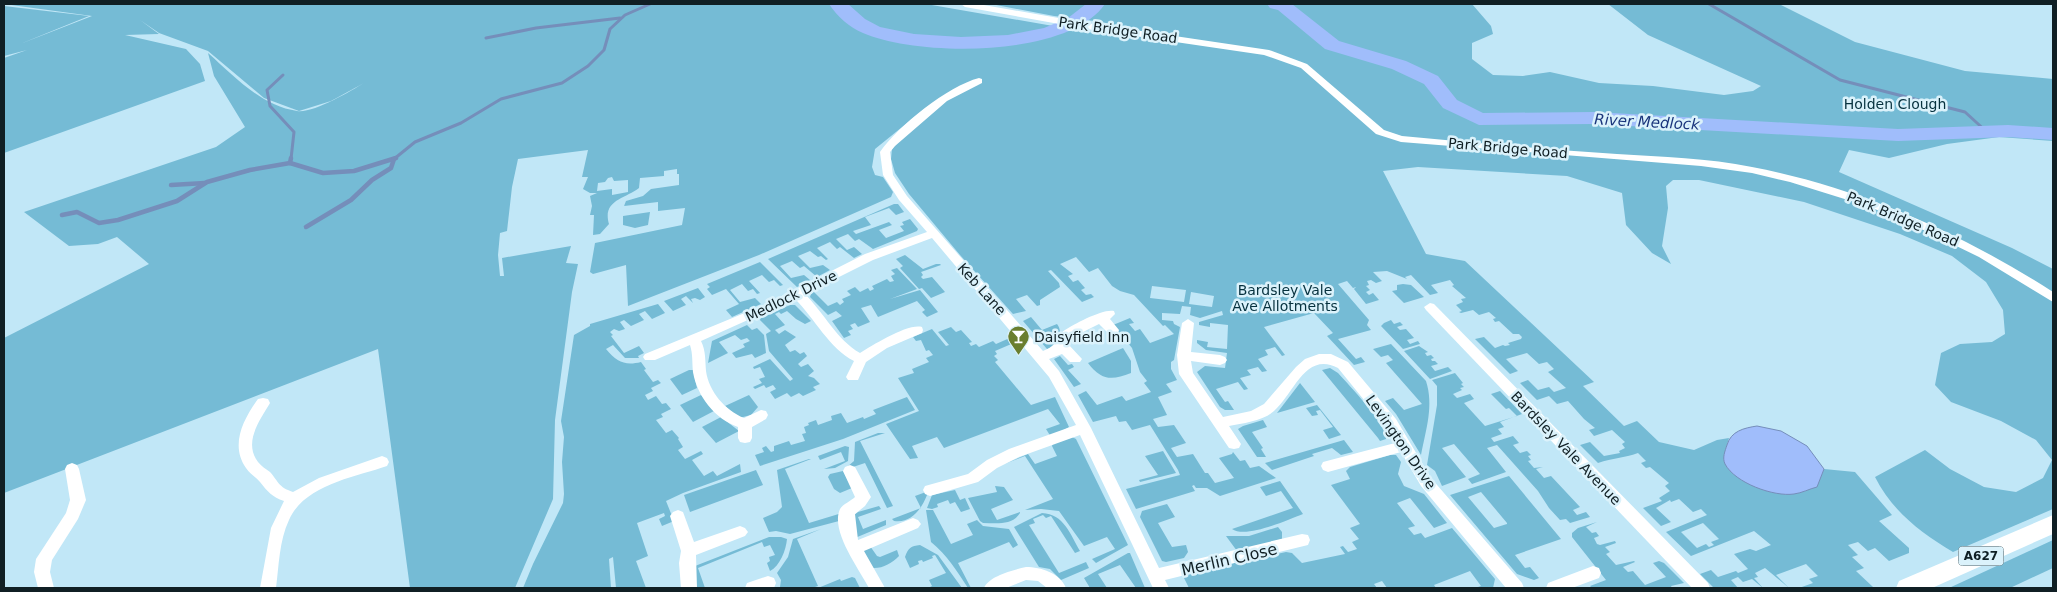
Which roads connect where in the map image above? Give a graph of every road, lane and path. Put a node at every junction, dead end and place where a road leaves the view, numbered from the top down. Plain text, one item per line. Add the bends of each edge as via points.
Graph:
1 (966, 4) edge
2 (979, 81) dead end
3 (933, 234) junction
4 (797, 294) junction
5 (2053, 298) edge
6 (1430, 308) dead end
7 (1188, 323) dead end
8 (917, 330) dead end
9 (1112, 330) dead end
10 (694, 340) junction
11 (1060, 345) junction
12 (1184, 356) junction
13 (650, 357) dead end
14 (1041, 357) junction
15 (861, 359) junction
16 (1075, 359) dead end
17 (1220, 360) dead end
18 (853, 377) dead end
19 (263, 403) dead end
20 (761, 415) dead end
21 (1220, 423) junction
22 (1084, 428) junction
23 (1234, 444) dead end
24 (1404, 446) junction
25 (382, 462) dead end
26 (1328, 466) dead end
27 (72, 469) dead end
28 (850, 471) dead end
29 (930, 490) dead end
30 (295, 499) junction
31 (678, 516) dead end
32 (913, 524) dead end
33 (2053, 524) edge
34 (740, 532) dead end
35 (1302, 540) dead end
36 (853, 548) junction
37 (689, 551) junction
38 (1593, 573) dead end
39 (1158, 582) edge
40 (46, 588) edge
41 (268, 588) edge
42 (689, 588) edge
43 (877, 588) edge
44 (992, 588) edge
45 (1058, 588) edge
46 (1516, 588) edge
47 (1554, 588) edge
48 (1702, 588) edge
49 (1908, 588) edge

1 - 5 street, Park Bridge Road via 1087,26 1266,52 1304,66 1380,132 1401,139 1698,163 1810,183 1934,229 1998,261
2 - 3 street, Keb Lane via 943,99 897,137 885,152 888,174
3 - 4 street, Medlock Drive via 869,257
3 - 14 street, Keb Lane
4 - 10 street, Medlock Drive
4 - 15 street via 819,316 835,341
6 - 48 street, Bardsley Vale Avenue
7 - 12 street
8 - 15 street via 887,338
9 - 11 street via 1105,316 1068,334
10 - 13 street, Medlock Drive
10 - 20 street via 698,345 700,374 708,395 745,431
11 - 14 street via 1057,351
11 - 16 street
12 - 17 street
12 - 21 street via 1186,374
14 - 22 street, Keb Lane
15 - 18 street
19 - 30 street via 244,421 246,453 251,465 272,488
21 - 23 street
21 - 24 street, Levington Drive via 1268,409 1293,376 1316,360 1331,358 1344,365 1391,423
22 - 29 street via 1014,453 973,478
22 - 39 street, Keb Lane
24 - 26 street
24 - 46 street, Levington Drive via 1426,482
25 - 30 street via 353,479 322,483
27 - 40 street via 78,500 73,515 44,558 42,572
28 - 36 street via 863,497 847,511 846,524
30 - 41 street via 281,520
31 - 37 street
32 - 36 street
33 - 49 highway, A627
34 - 37 street
35 - 39 street, Merlin Close
36 - 43 street
37 - 42 street
38 - 47 street
44 - 45 street via 1030,573 1047,577

